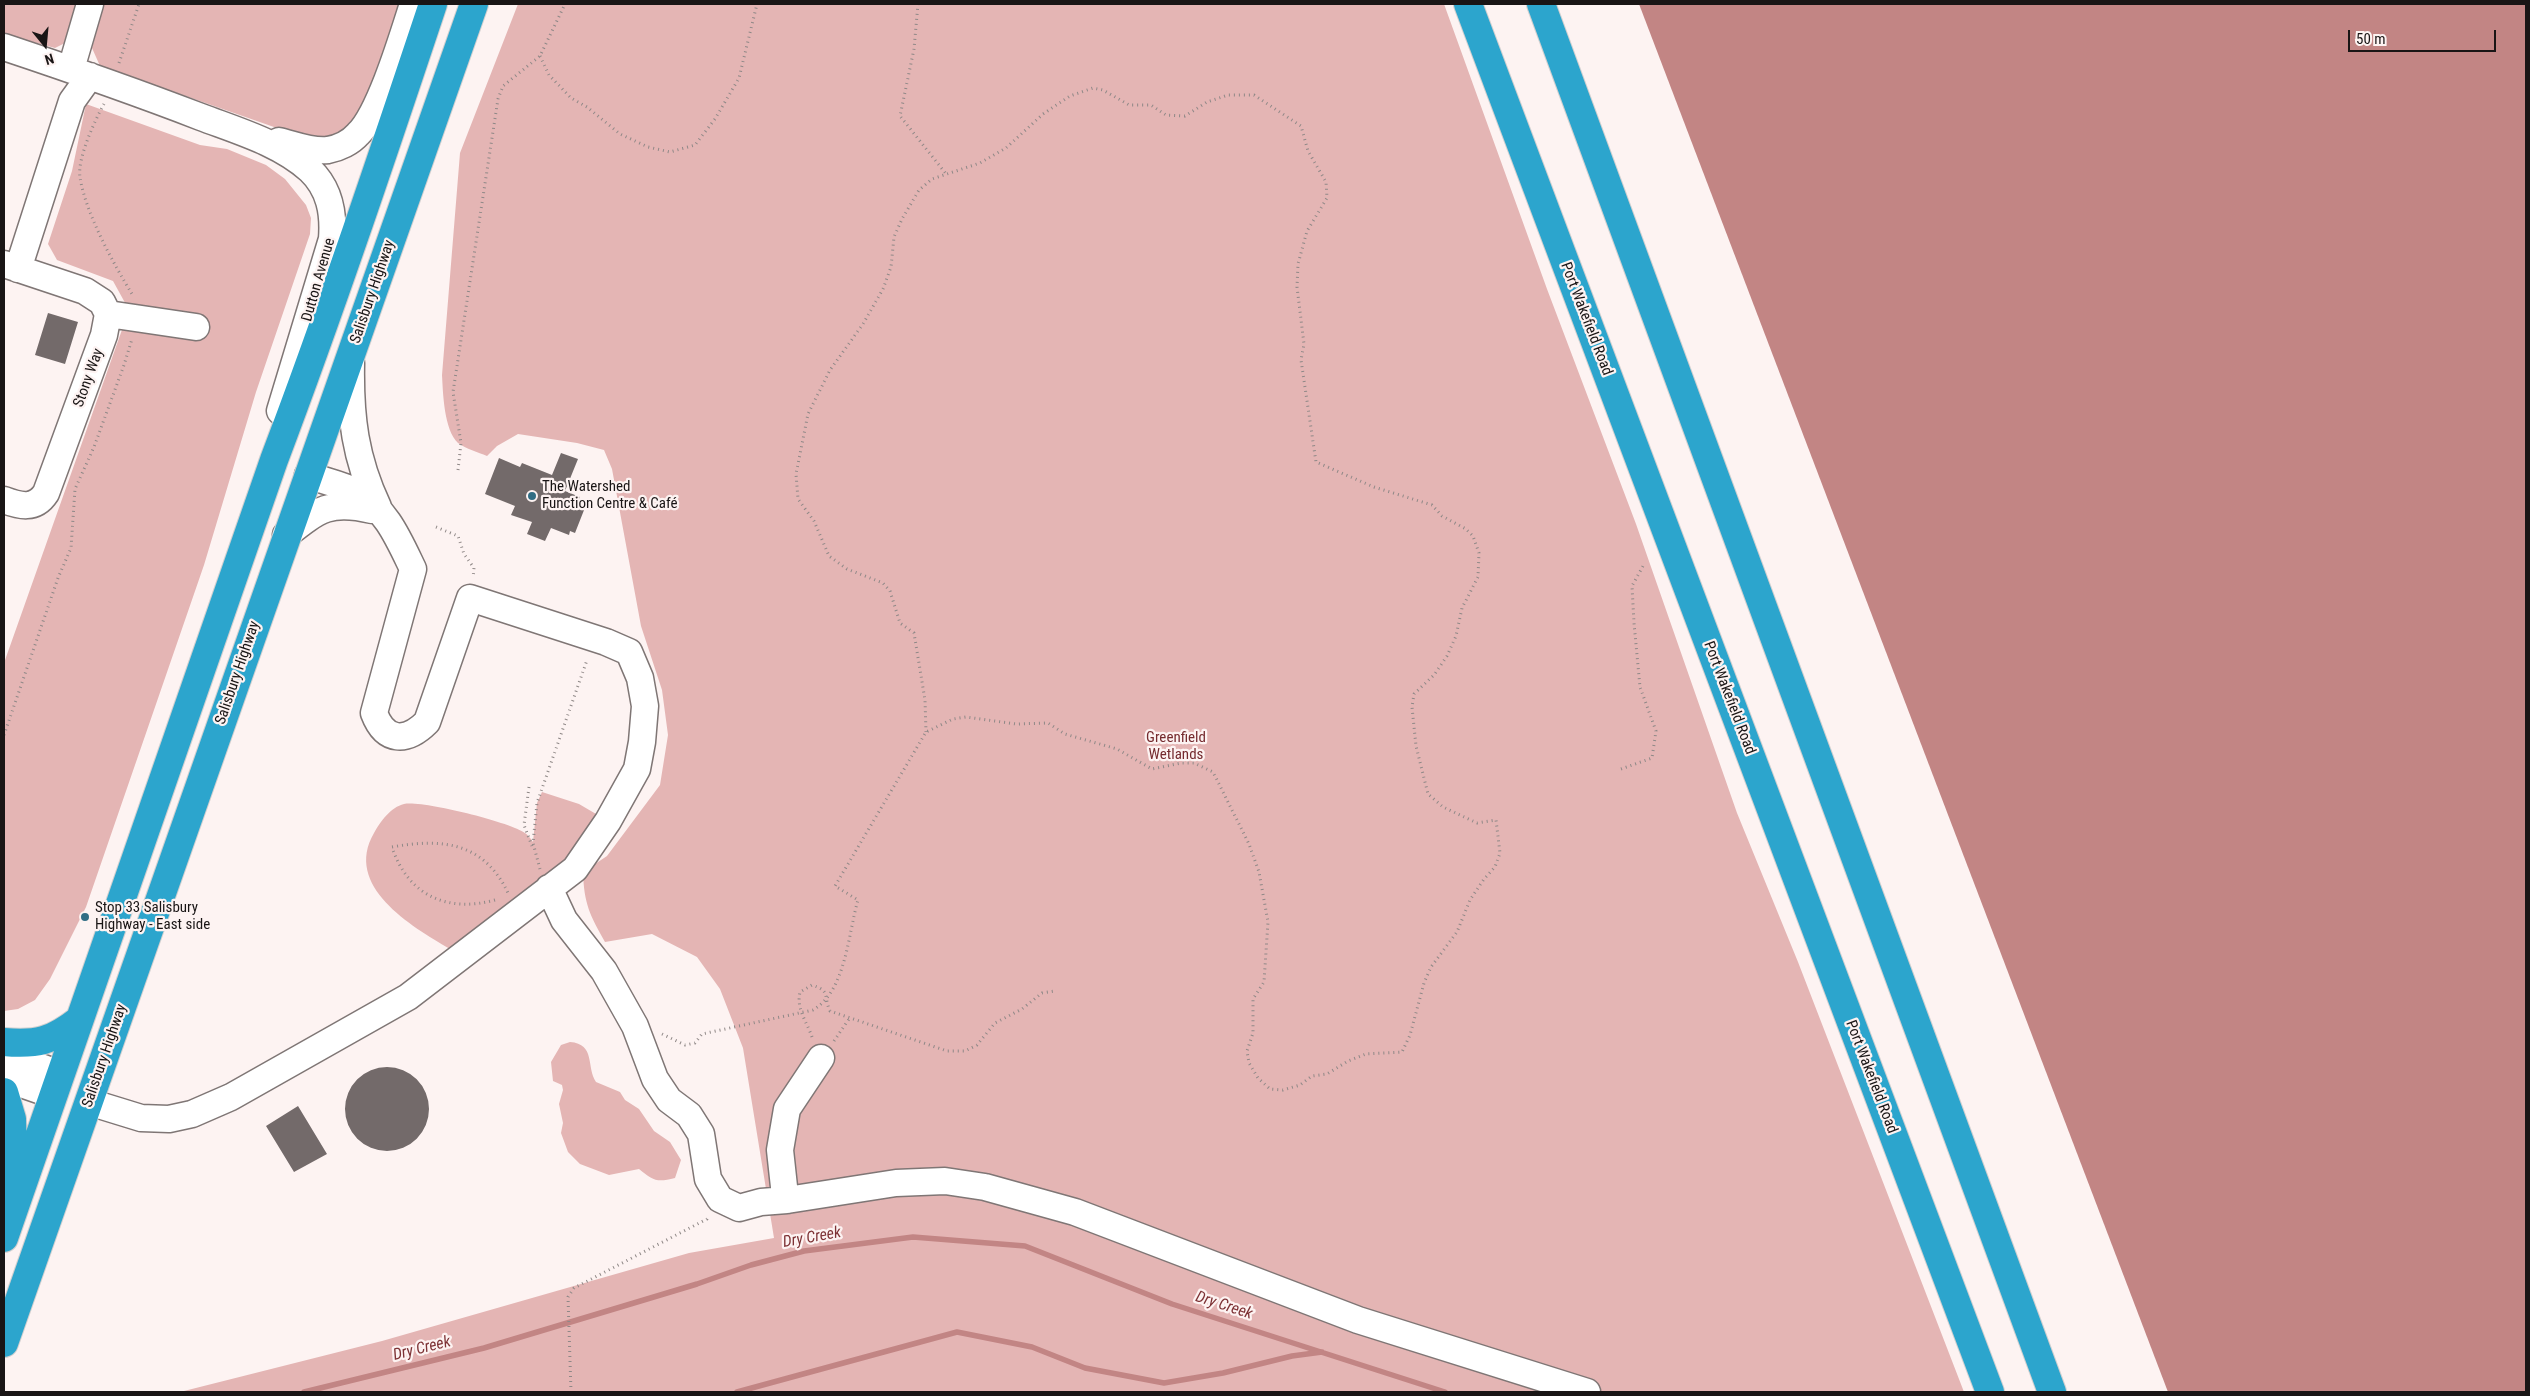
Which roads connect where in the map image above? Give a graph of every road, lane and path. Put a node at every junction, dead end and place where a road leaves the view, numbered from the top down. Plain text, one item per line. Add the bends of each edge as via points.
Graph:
1 (90, 4) edge
2 (139, 4) edge
3 (413, 4) edge
4 (433, 4) edge
5 (474, 4) edge
6 (565, 4) edge
7 (757, 4) edge
8 (918, 4) edge
9 (1468, 4) edge
10 (1541, 4) edge
11 (4, 47) edge
12 (540, 56) junction
13 (91, 76) junction
14 (251, 136) junction
15 (947, 175) junction
16 (11, 266) edge
17 (108, 314) junction
18 (196, 327) dead end
19 (351, 355) junction
20 (274, 460) junction
21 (458, 470) dead end
22 (308, 475) junction
23 (4, 500) edge
24 (380, 512) junction
25 (436, 527) dead end
26 (286, 535) junction
27 (1643, 566) dead end
28 (470, 598) junction
29 (594, 638) junction
30 (926, 732) junction
31 (1621, 769) dead end
32 (529, 788) dead end
33 (536, 856) junction
34 (549, 888) junction
35 (511, 906) junction
36 (1055, 991) dead end
37 (827, 997) junction
38 (799, 1013) junction
39 (849, 1019) junction
40 (79, 1020) junction
41 (635, 1026) junction
42 (4, 1042) edge
43 (4, 1054) edge
44 (822, 1058) junction
45 (4, 1078) edge
46 (56, 1084) junction
47 (4, 1092) edge
48 (90, 1098) junction
49 (708, 1179) junction
50 (787, 1200) junction
51 (15, 1203) junction
52 (4, 1238) edge
53 (4, 1344) edge
54 (571, 1392) edge
55 (1587, 1392) edge
56 (1990, 1392) edge
57 (2052, 1392) edge

1 - 13 street
2 - 13 path
3 - 14 street, Dutton Avenue via 394,62 373,109 354,138 339,147 319,150
4 - 20 highway via 348,256
5 - 19 highway, Salisbury Highway
6 - 12 path
7 - 12 path via 739,78 695,145 670,152 648,147 620,134 571,98 549,74
8 - 15 path via 914,49 900,116
9 - 56 highway, Port Wakefield Road
10 - 57 highway
11 - 13 street, Dutton Avenue
12 - 21 path via 503,86 498,99 454,392 461,443
13 - 14 street, Dutton Avenue
13 - 16 street via 72,101
14 - 20 street, Dutton Avenue via 292,155 310,170 326,190 333,226 330,251 281,406
15 - 30 path via 932,179 918,190 894,237 891,267 883,289 864,324 830,370 808,414 796,474 798,499 814,521 829,556 847,569 883,584 890,591 900,623 914,633 925,700
15 - 30 path via 980,163 1006,148 1043,114 1070,96 1093,88 1104,90 1129,105 1151,105 1166,115 1185,116 1228,95 1254,95 1301,126 1308,151 1326,182 1327,198 1307,231 1298,264 1297,287 1304,344 1301,360 1316,462 1374,488 1432,505 1442,516 1472,536 1479,553 1478,576 1462,608 1456,636 1447,656 1434,675 1414,694 1412,707 1416,746 1428,794 1443,807 1477,823 1496,820 1500,854 1495,867 1470,900 1456,932 1431,967 1402,1052 1366,1054 1328,1074 1312,1076 1300,1085 1282,1090 1270,1088 1258,1078 1247,1051 1253,1033 1253,999 1264,982 1268,922 1259,872 1242,828 1213,772 1194,762 1152,769 1118,749 1065,734 1048,723 1016,724 966,717 953,719
16 - 17 street via 95,296 106,306
17 - 18 street
17 - 23 street, Stony Way via 104,335 46,493 42,500 32,505
19 - 22 highway, Salisbury Highway
19 - 24 street via 353,432 360,465
20 - 22 highway
20 - 40 highway
22 - 24 street via 356,492
22 - 26 highway, Salisbury Highway
24 - 26 street via 348,504 334,506 321,510
24 - 28 street via 394,528 413,569 374,713 379,726 390,735 403,737 416,733 427,722
25 - 28 path via 458,536 464,554 474,568
26 - 48 highway, Salisbury Highway
27 - 31 path via 1632,586 1634,623 1640,687 1656,731 1656,741 1652,758
28 - 29 street
29 - 33 path via 537,804 533,826
29 - 34 street via 629,652 640,678 645,706 642,742 637,769 608,821 574,869
30 - 37 path via 835,886 858,900 844,968
32 - 33 path via 524,825
33 - 34 path
34 - 35 street
34 - 41 street via 564,920 604,971
35 - 35 path via 492,867 467,850 439,842 392,847 409,878 442,902
35 - 48 street via 408,997 230,1097 192,1114 169,1119 141,1118
36 - 39 path via 1042,993 1022,1009 995,1023 977,1045 965,1051 926,1046
37 - 38 path via 813,1010
37 - 38 path via 823,989 805,988 800,992
37 - 39 path via 830,1011
38 - 41 path via 715,1030 685,1045 666,1035
38 - 44 path via 807,1022
39 - 44 path
40 - 42 highway via 60,1035 47,1040
40 - 46 highway
41 - 49 street via 655,1079 669,1100 689,1115 701,1134
43 - 46 street
44 - 50 street via 787,1110 780,1150
45 - 46 street
46 - 48 highway
46 - 51 highway
47 - 51 highway via 12,1119
48 - 53 highway, Salisbury Highway
49 - 50 street via 720,1199 739,1208
49 - 54 path via 711,1204 707,1219 574,1288 568,1297
50 - 55 street via 896,1183 945,1181 1020,1196 1075,1212 1358,1320
51 - 52 highway

